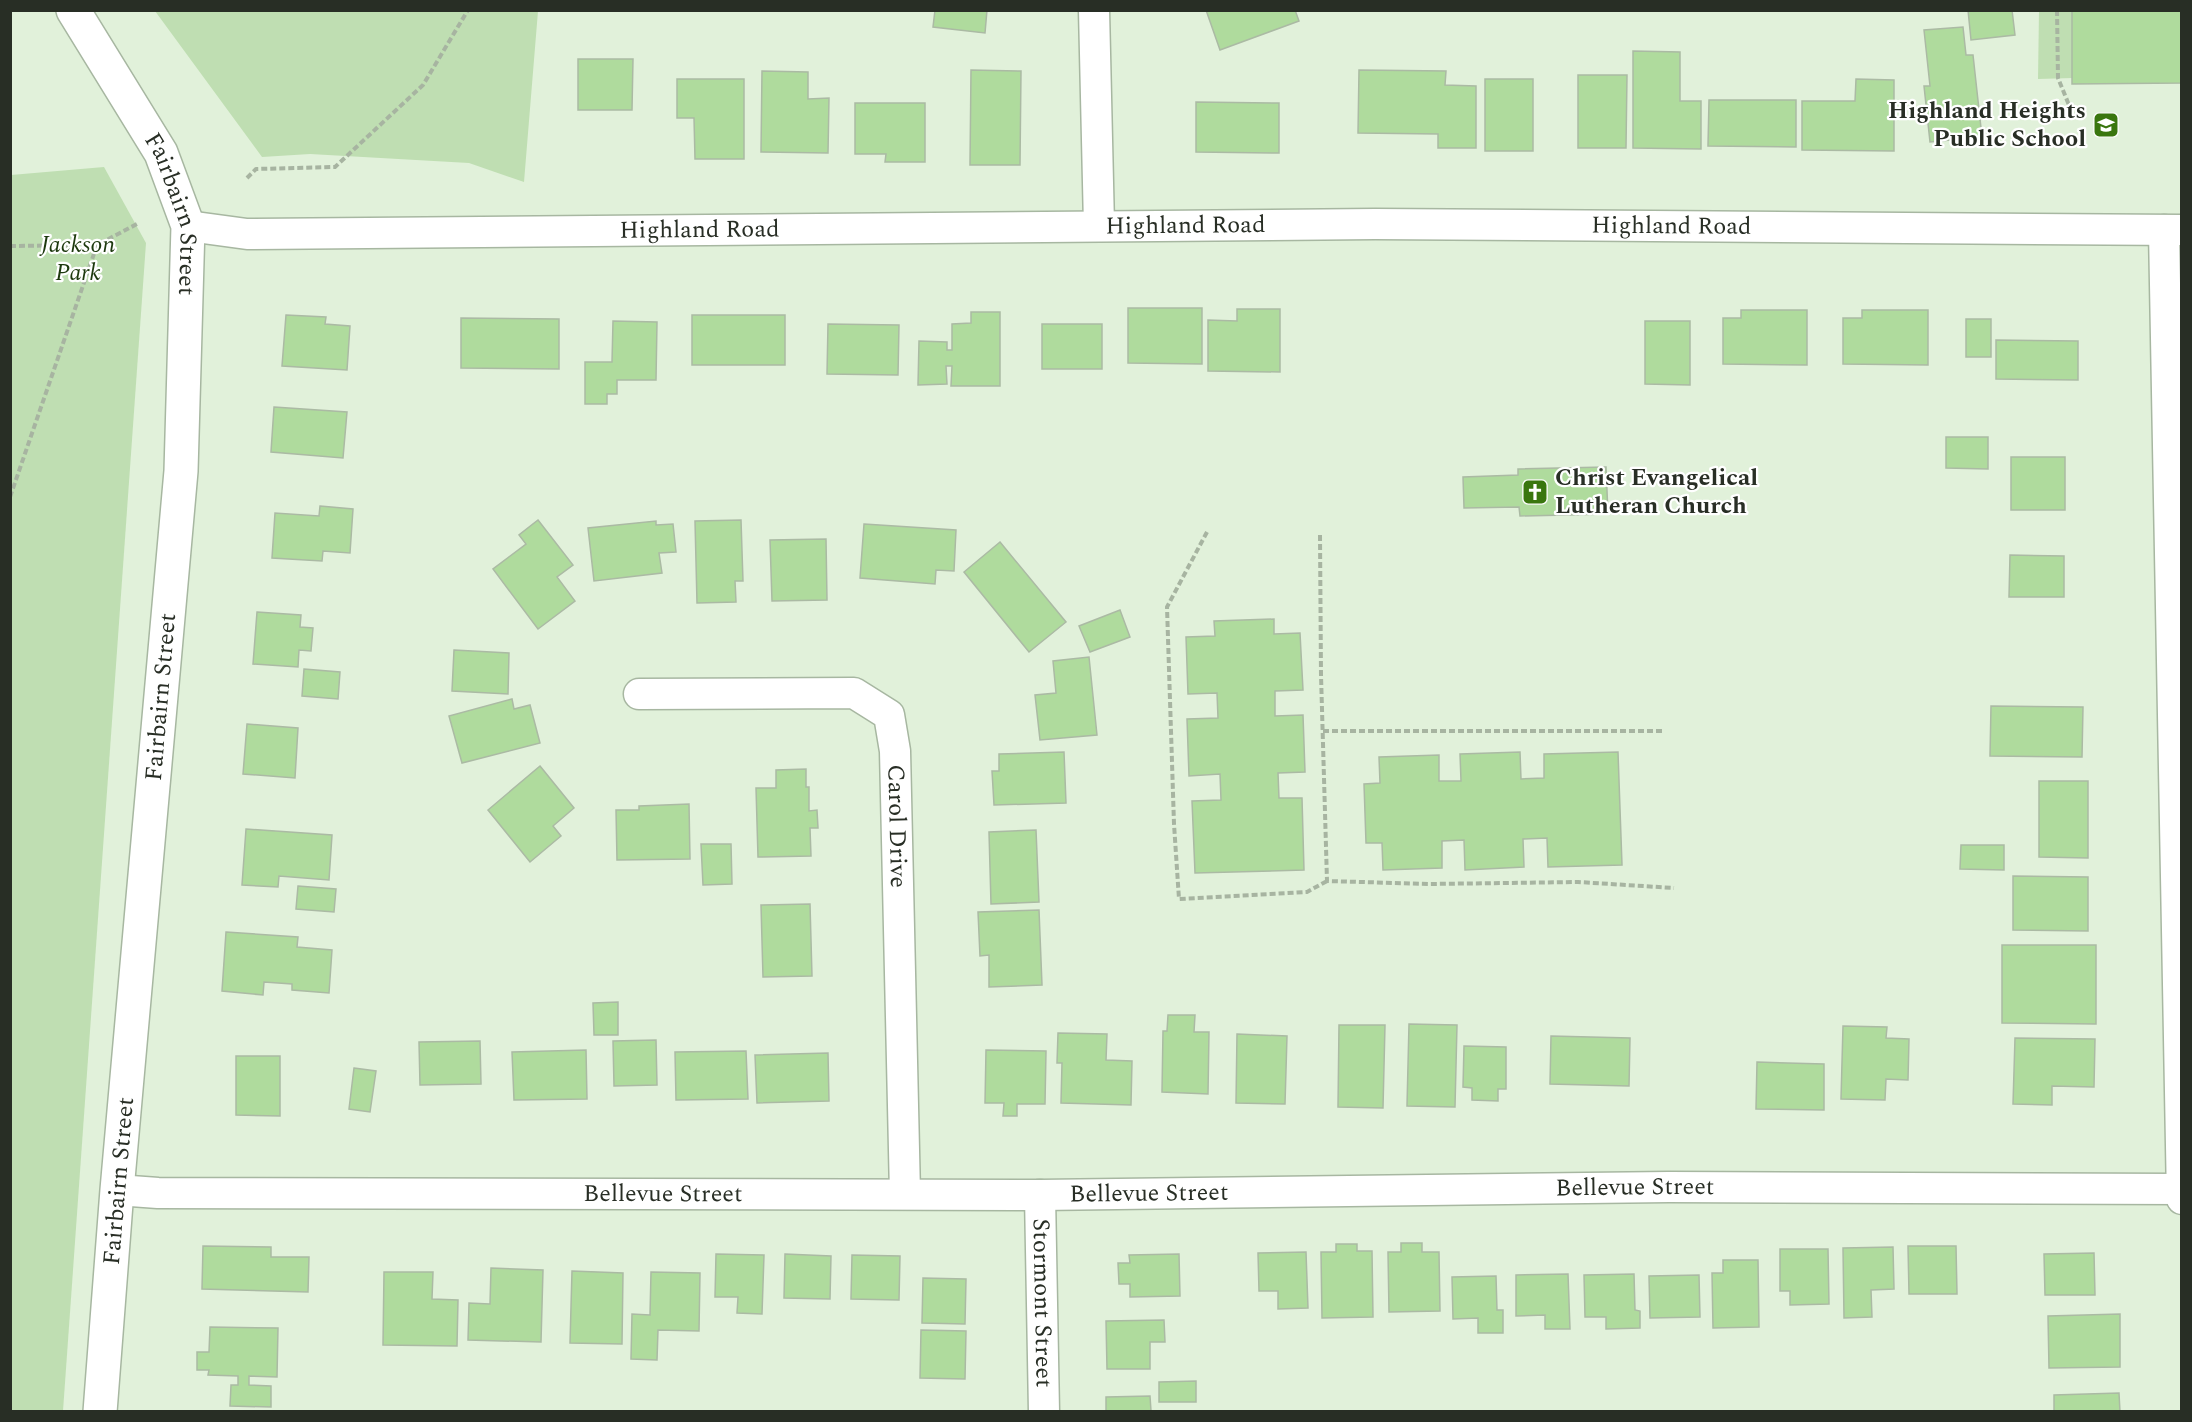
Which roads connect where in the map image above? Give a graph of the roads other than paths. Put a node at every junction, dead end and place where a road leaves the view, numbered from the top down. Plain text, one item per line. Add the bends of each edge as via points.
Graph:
1 (73, 10) edge
2 (1094, 10) edge
3 (188, 226) junction
4 (1099, 226) junction
5 (2173, 230) edge
6 (639, 694) dead end
7 (2181, 1189) edge
8 (117, 1190) junction
9 (905, 1194) junction
10 (1040, 1195) junction
11 (2181, 1199) edge
12 (100, 1412) edge
13 (1044, 1412) edge

1 - 3 main road, Fairbairn Street via 161,153
2 - 4 street
3 - 4 street, Highland Road via 247,234
3 - 8 main road, Fairbairn Street via 181,471
4 - 5 street, Highland Road via 1376,224
5 - 7 street
6 - 9 street, Carol Drive via 854,693 888,715 895,751
7 - 10 street, Bellevue Street via 1669,1187
7 - 11 street
8 - 9 street, Bellevue Street
8 - 12 main road, Fairbairn Street
9 - 10 street, Bellevue Street
10 - 13 street, Stormont Street

